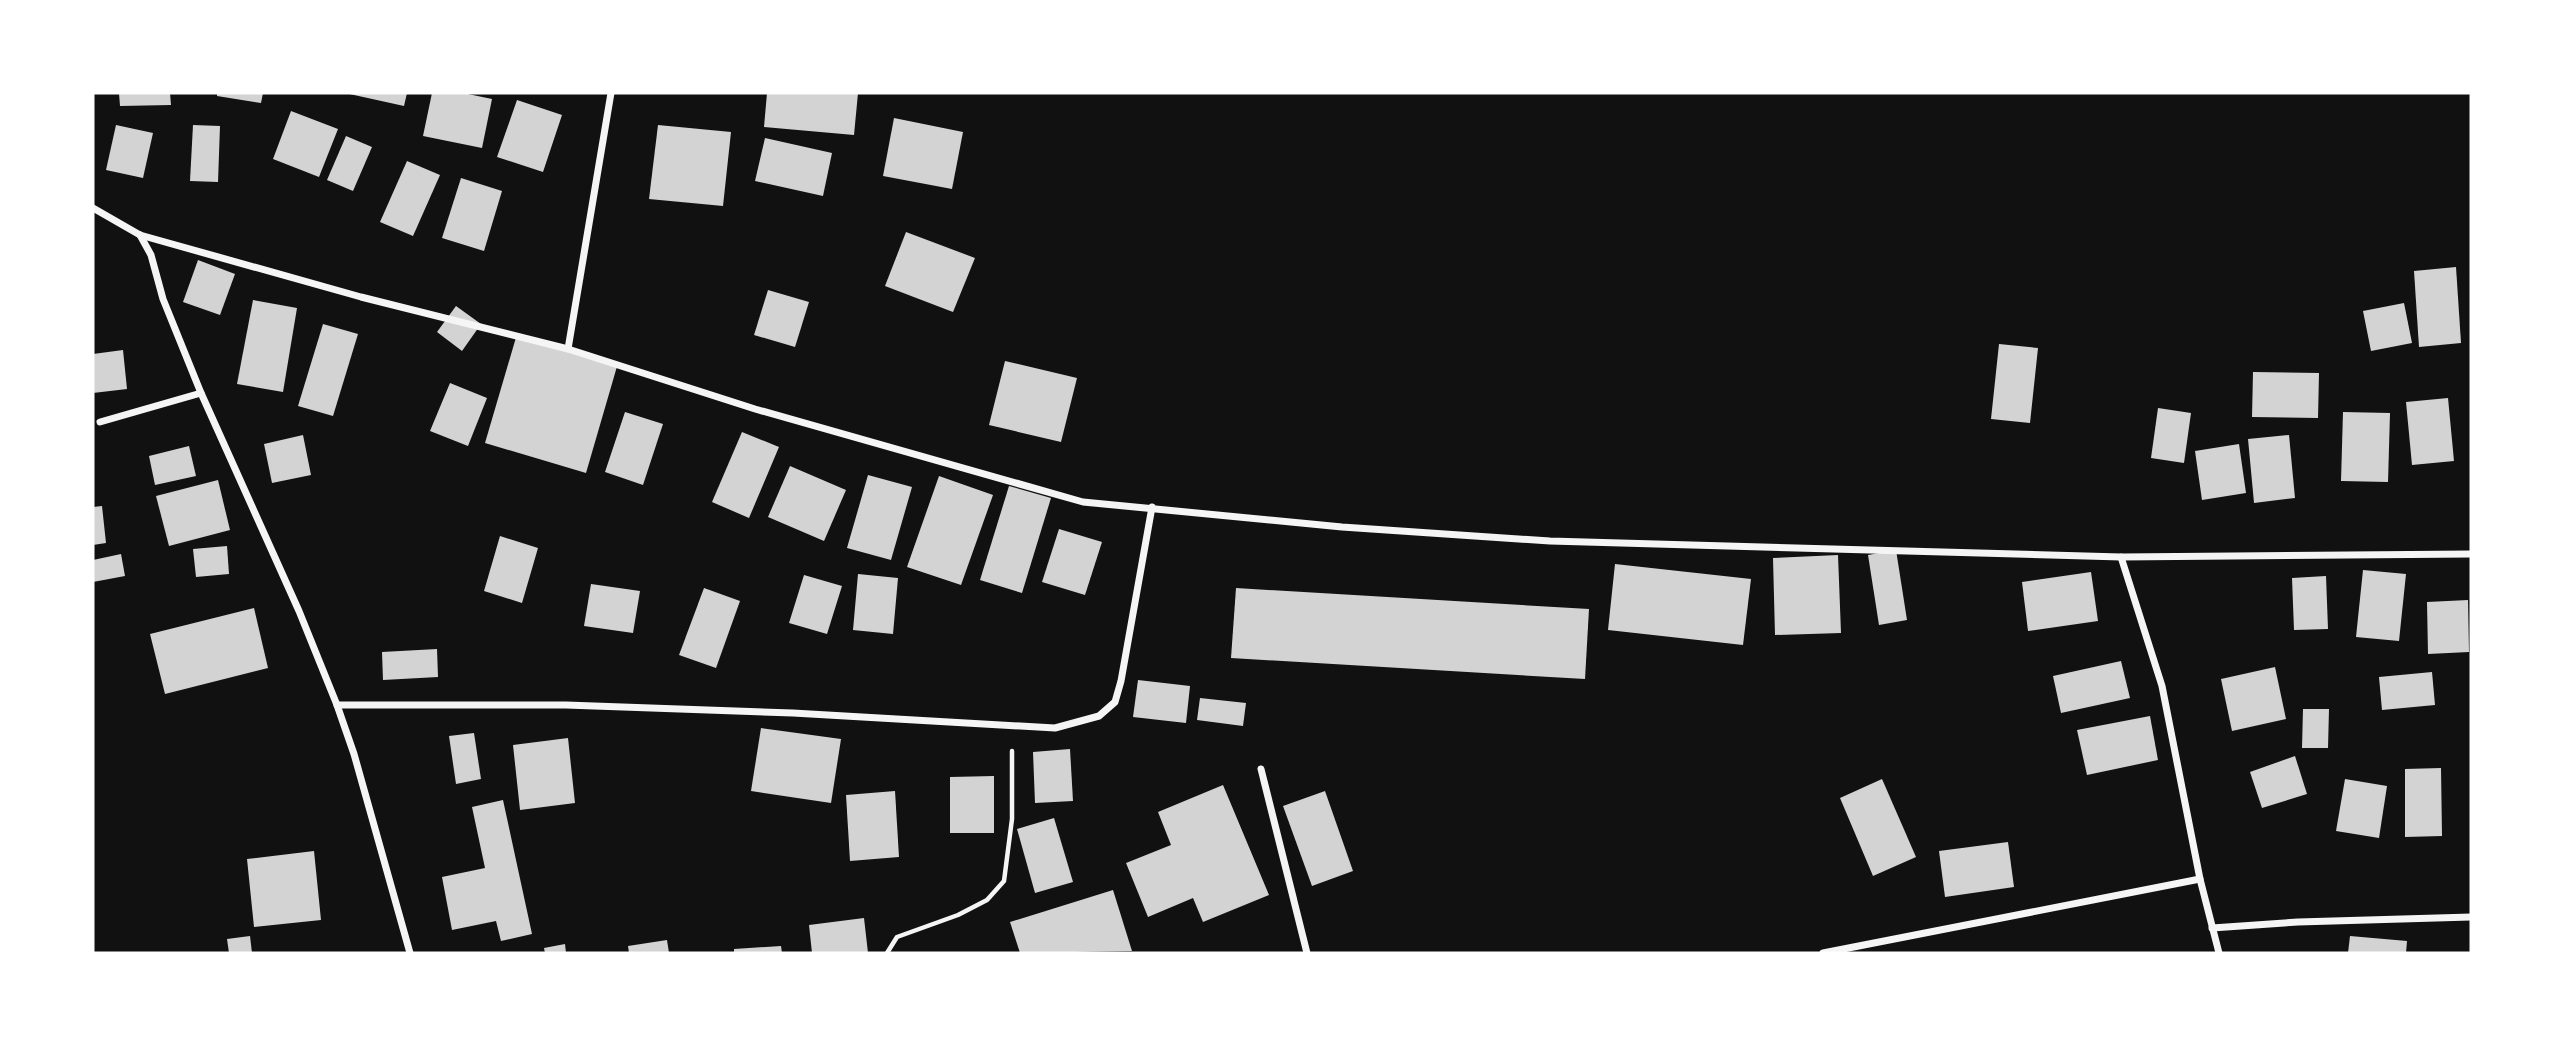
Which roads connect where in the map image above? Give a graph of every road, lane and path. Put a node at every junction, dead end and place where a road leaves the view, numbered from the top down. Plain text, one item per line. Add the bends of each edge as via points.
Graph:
1 (611, 93) edge
2 (93, 208) edge
3 (140, 235) junction
4 (568, 349) junction
5 (201, 393) junction
6 (100, 422) dead end
7 (1152, 507) junction
8 (2471, 554) edge
9 (2122, 557) junction
10 (337, 705) junction
11 (1011, 727) junction
12 (1261, 769) dead end
13 (2200, 879) junction
14 (2471, 917) edge
15 (2213, 928) junction
16 (410, 953) edge
17 (887, 953) edge
18 (1307, 953) edge
19 (1823, 953) edge
20 (2219, 953) edge

1 - 4 street
2 - 3 street
3 - 4 street
3 - 5 street
4 - 7 street via 755,409 1083,502
5 - 6 street
5 - 10 street
7 - 9 street via 1342,527 1550,541
7 - 11 street via 1115,702 1099,716 1055,727
8 - 9 street
9 - 13 street via 2162,686
10 - 11 street via 566,705
10 - 16 street
11 - 17 path via 1012,819 1004,881 987,901 897,937
12 - 18 street
13 - 15 street
13 - 19 street
14 - 15 street
15 - 20 street

